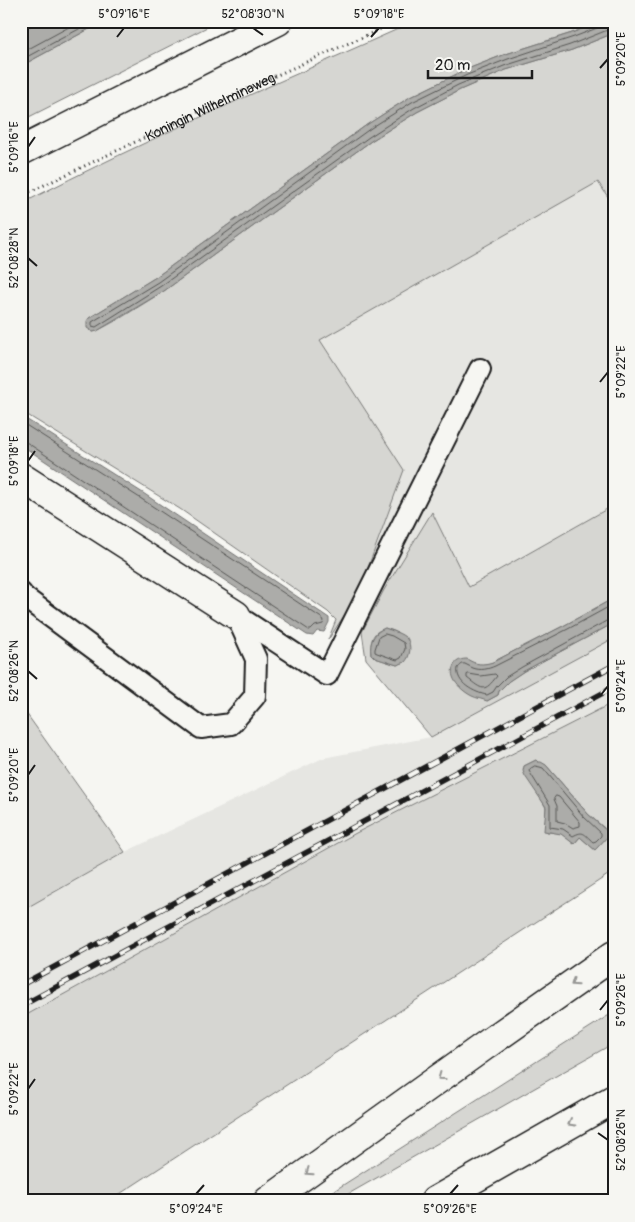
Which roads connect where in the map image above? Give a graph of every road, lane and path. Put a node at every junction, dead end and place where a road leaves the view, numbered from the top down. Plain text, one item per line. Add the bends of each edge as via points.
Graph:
1 (278, 21) edge
2 (400, 21) edge
3 (21, 151) edge
4 (21, 196) edge
5 (480, 369) dead end
6 (21, 477) edge
7 (21, 593) edge
8 (236, 615) junction
9 (614, 956) edge
10 (614, 1099) edge
11 (268, 1201) edge
12 (435, 1201) edge

1 - 3 main road
2 - 4 path, Koningin Wilhelminaweg via 268,79
5 - 8 lane via 327,675
6 - 8 main road
7 - 8 lane via 201,728 231,724 255,696 256,659
9 -> 11 main road
10 -> 12 main road

